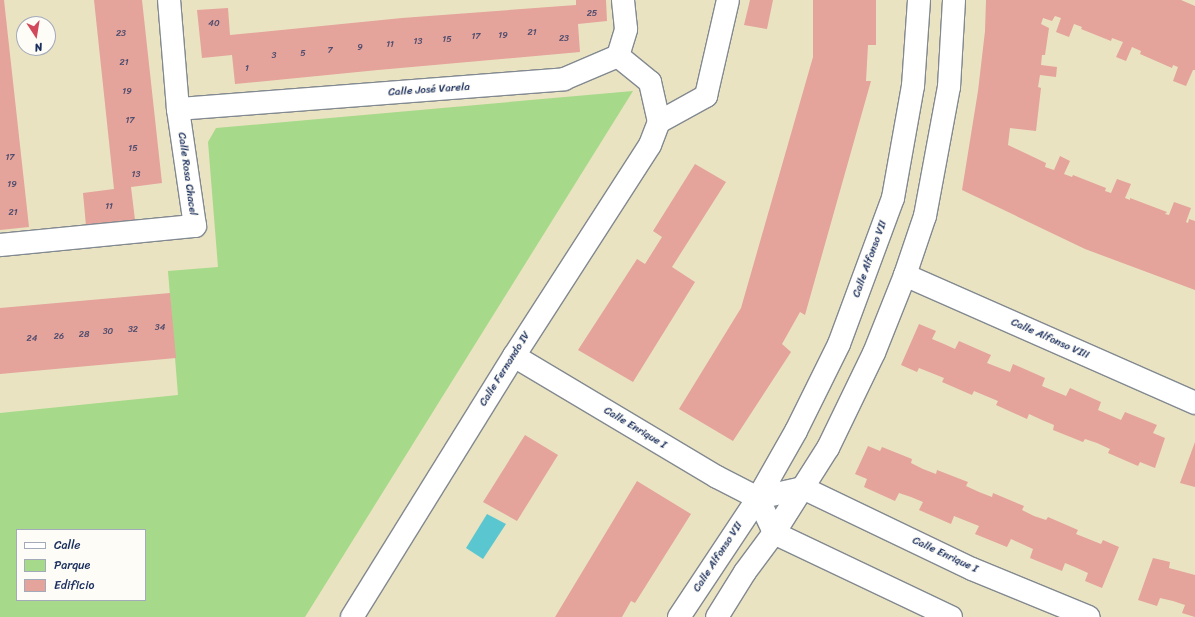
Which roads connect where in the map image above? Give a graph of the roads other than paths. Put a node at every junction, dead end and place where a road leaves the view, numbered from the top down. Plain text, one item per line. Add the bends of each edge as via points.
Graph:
1 (169, 0) edge
2 (623, 0) edge
3 (728, 0) edge
4 (919, 0) edge
5 (954, 0) edge
6 (618, 56) junction
7 (178, 109) junction
8 (659, 122) junction
9 (0, 245) edge
10 (905, 275) junction
11 (514, 356) junction
12 (1195, 403) edge
13 (803, 488) junction
14 (758, 498) junction
15 (774, 533) junction
16 (352, 617) edge
17 (679, 617) edge
18 (717, 617) edge
19 (951, 617) edge
20 (1089, 617) edge

1 - 7 street, Calle Rosa Chacel
2 - 6 street via 626,29
3 - 8 street via 706,96
4 - 14 street, Calle Alfonso VII via 913,86 893,198 839,344 796,432
5 - 10 street via 949,87 925,216
6 - 7 street, Calle José Varela via 564,80
6 - 8 street via 650,82
7 - 9 street, Calle Rosa Chacel via 195,226
8 - 11 street, Calle Fernando IV via 650,145
10 - 12 street, Calle Alfonso VIII
10 - 13 street via 874,353 828,448
11 - 14 street, Calle Enrique I via 717,477
11 - 16 street, Calle Fernando IV
13 - 14 street
13 - 15 street
13 - 20 street, Calle Enrique I via 972,569
14 - 15 street
14 - 17 street, Calle Alfonso VII
15 - 18 street via 745,572
15 - 19 street

